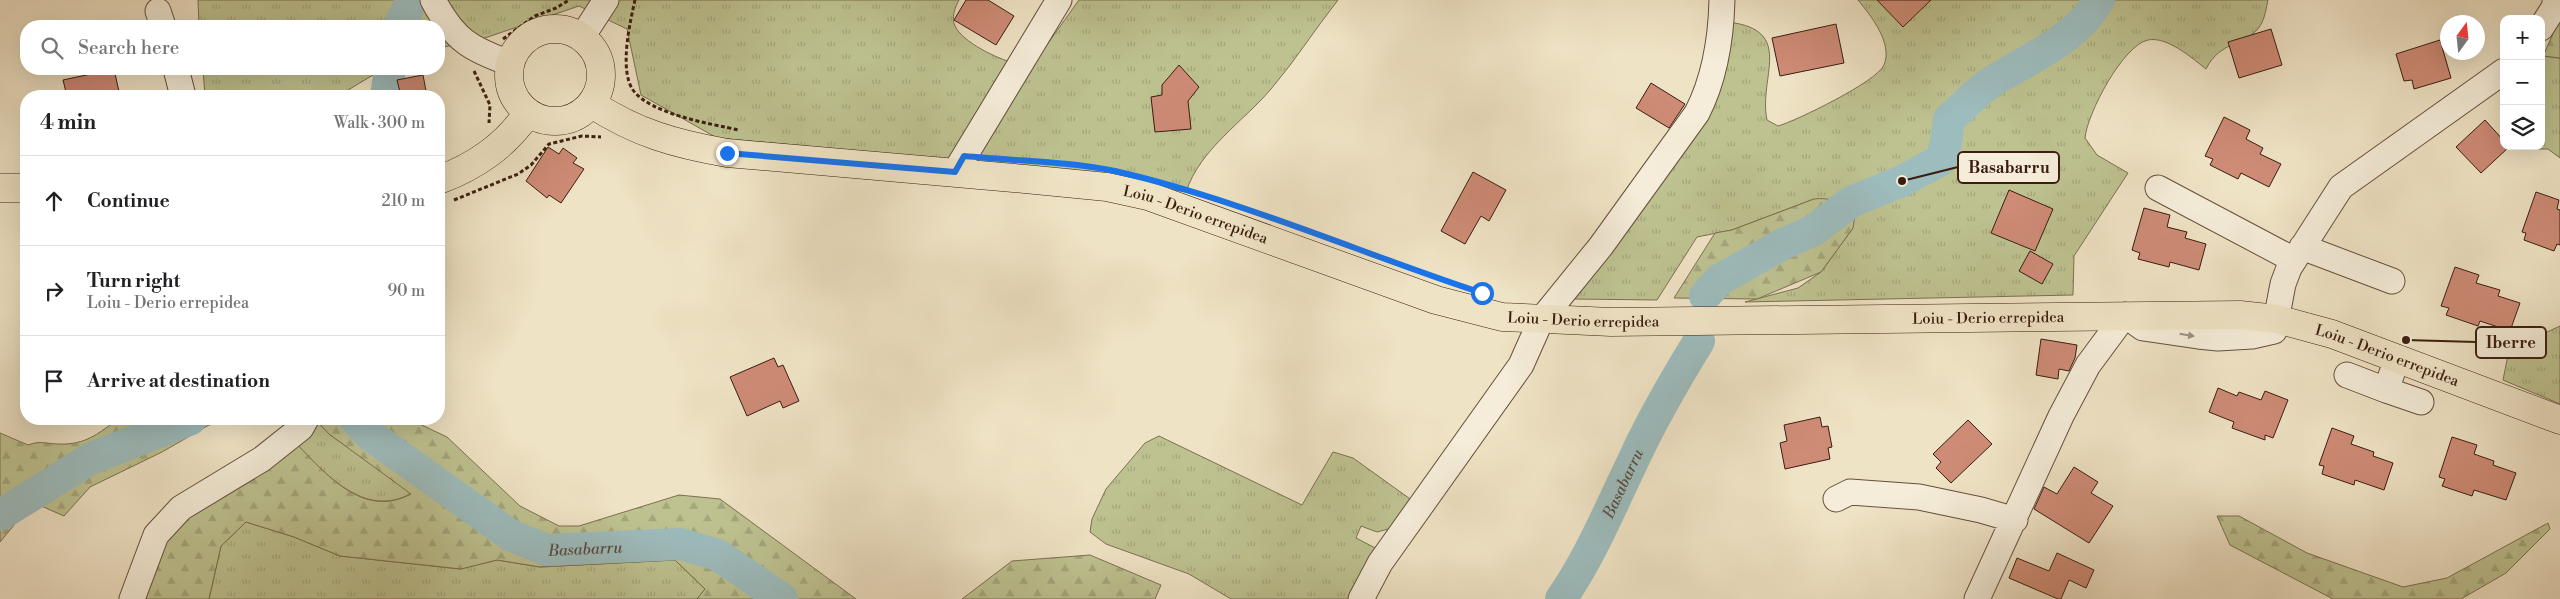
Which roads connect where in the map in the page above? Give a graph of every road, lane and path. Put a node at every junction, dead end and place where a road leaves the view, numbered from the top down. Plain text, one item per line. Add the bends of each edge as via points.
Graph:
1 (433, 0) edge
2 (606, 0) edge
3 (636, 0) edge
4 (1059, 0) edge
5 (1722, 0) edge
6 (2555, 0) edge
7 (2545, 22) edge
8 (582, 37) junction
9 (510, 63) junction
10 (2500, 74) edge
11 (178, 75) edge
12 (181, 90) edge
13 (592, 104) junction
14 (528, 113) junction
15 (749, 132) dead end
16 (608, 137) dead end
17 (955, 172) junction
18 (0, 188) edge
19 (20, 188) edge
20 (2158, 188) dead end
21 (445, 189) edge
22 (445, 191) edge
23 (2298, 254) junction
24 (2392, 281) dead end
25 (2125, 315) junction
26 (2277, 319) junction
27 (1541, 320) junction
28 (2397, 359) junction
29 (2347, 375) dead end
30 (2386, 390) junction
31 (2421, 402) dead end
32 (2560, 420) edge
33 (303, 425) edge
34 (1836, 499) dead end
35 (2015, 520) junction
36 (132, 599) edge
37 (1361, 599) edge
38 (1977, 599) edge

1 - 9 street via 460,40 479,52
2 - 8 street
3 - 15 path via 628,35 627,58 632,89 640,98 678,116
4 - 17 street
5 - 27 street via 1713,74 1697,113 1601,246
6 - 7 street via 2555,6
8 - 9 main road via 554,29 539,32 521,44
8 - 13 main road via 594,51 601,68 601,81
9 - 14 main road via 511,91
10 - 23 street via 2341,187
11 - 12 street
13 - 14 main road via 569,120 555,122 541,120
13 - 17 main road, Loiu - Derio errepidea via 643,132 689,146 727,153
14 - 21 main road via 514,134 500,147 458,173
16 - 22 path via 582,136 549,144 531,165 518,174
17 - 27 main road, Loiu - Derio errepidea via 1107,187 1148,196 1436,300 1502,317
18 - 19 main road
20 - 23 street
23 - 24 street
23 - 26 street via 2283,284
25 - 26 main road, Loiu - Derio errepidea via 2240,315
25 - 27 main road, Loiu - Derio errepidea via 1611,322
25 - 35 street via 2088,365 2061,416
26 - 28 main road, Loiu - Derio errepidea via 2332,334
27 - 37 street via 1521,366 1380,563
28 - 30 street
28 - 32 main road, Loiu - Derio errepidea
29 - 30 street
30 - 31 street
33 - 36 street via 262,458 181,508 156,535
34 - 35 street via 1850,492 1919,497
35 - 38 street

